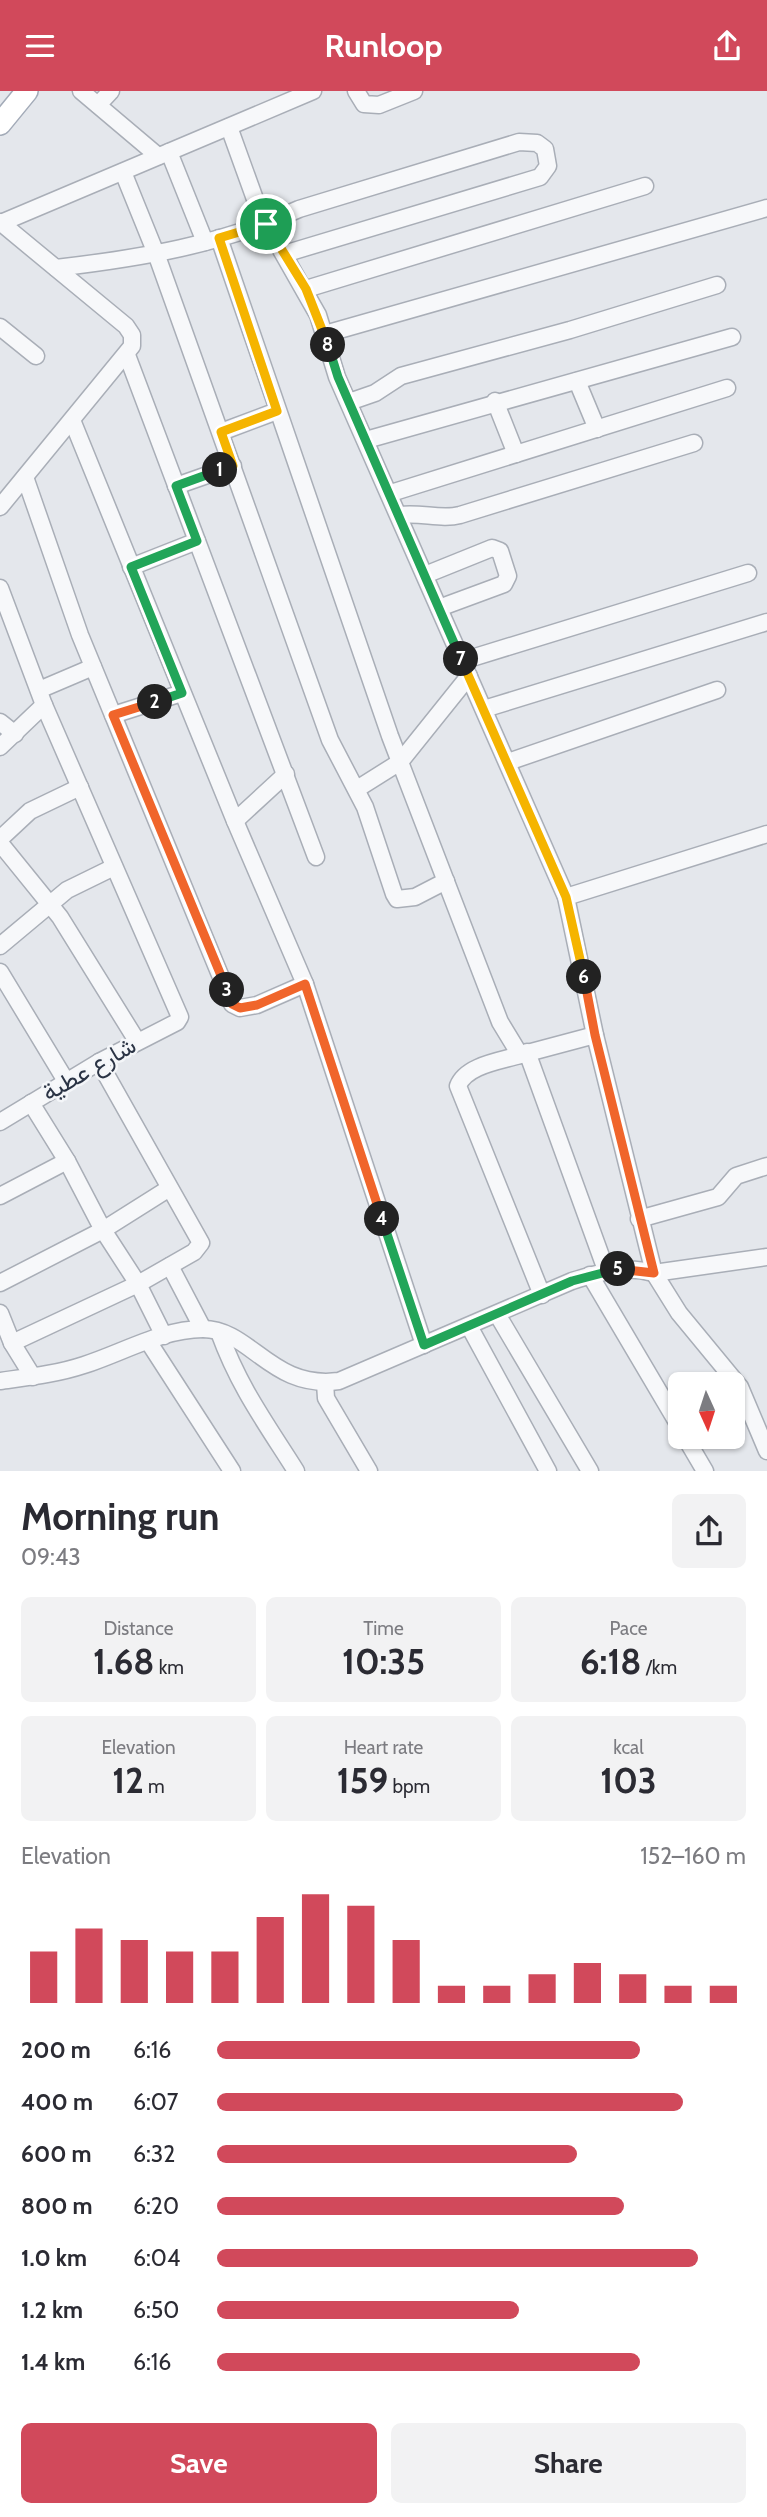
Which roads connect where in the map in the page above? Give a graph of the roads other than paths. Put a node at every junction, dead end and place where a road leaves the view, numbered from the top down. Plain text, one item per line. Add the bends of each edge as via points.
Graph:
1 (27, 91) edge
2 (80, 91) edge
3 (111, 91) edge
4 (313, 91) edge
5 (356, 91) edge
6 (404, 93) edge
7 (291, 95) edge
8 (98, 105) junction
9 (0, 124) edge
10 (229, 127) junction
11 (163, 154) junction
12 (123, 171) junction
13 (645, 186) dead end
14 (767, 208) edge
15 (1, 223) edge
16 (266, 224) junction
17 (212, 240) junction
18 (284, 254) junction
19 (157, 256) junction
20 (56, 268) junction
21 (717, 285) dead end
22 (306, 289) junction
23 (0, 327) edge
24 (326, 334) junction
25 (732, 337) dead end
26 (127, 355) junction
27 (36, 356) dead end
28 (577, 381) junction
29 (727, 389) dead end
30 (495, 401) junction
31 (349, 403) junction
32 (277, 411) junction
33 (72, 420) junction
34 (597, 429) junction
35 (221, 432) junction
36 (366, 440) junction
37 (694, 443) dead end
38 (516, 454) junction
39 (233, 466) junction
40 (25, 477) junction
41 (176, 486) junction
42 (391, 493) junction
43 (0, 507) edge
44 (400, 515) junction
45 (197, 541) junction
46 (131, 567) junction
47 (748, 573) dead end
48 (425, 575) junction
49 (0, 588) edge
50 (439, 608) junction
51 (767, 622) edge
52 (93, 667) junction
53 (465, 669) junction
54 (717, 690) dead end
55 (182, 693) junction
56 (42, 697) junction
57 (484, 709) junction
58 (113, 715) junction
59 (0, 722) edge
60 (15, 734) junction
61 (0, 747) edge
62 (400, 762) junction
63 (509, 762) junction
64 (286, 774) junction
65 (80, 787) junction
66 (357, 789) junction
67 (234, 821) junction
68 (767, 834) edge
69 (0, 841) edge
70 (316, 857) dead end
71 (114, 867) junction
72 (446, 881) junction
73 (566, 897) junction
74 (50, 904) junction
75 (0, 946) edge
76 (0, 972) edge
77 (305, 984) junction
78 (595, 1035) junction
79 (137, 1041) junction
80 (524, 1053) junction
81 (99, 1062) junction
82 (66, 1081) junction
83 (31, 1103) junction
84 (0, 1122) edge
85 (67, 1161) junction
86 (767, 1166) edge
87 (168, 1189) junction
88 (0, 1195) edge
89 (639, 1219) junction
90 (103, 1230) junction
91 (767, 1257) edge
92 (170, 1266) junction
93 (598, 1273) junction
94 (654, 1273) junction
95 (0, 1283) edge
96 (138, 1284) junction
97 (542, 1295) junction
98 (0, 1313) edge
99 (497, 1314) junction
100 (469, 1326) junction
101 (202, 1329) junction
102 (219, 1332) junction
103 (164, 1336) junction
104 (148, 1341) junction
105 (12, 1343) junction
106 (424, 1345) junction
107 (33, 1377) junction
108 (0, 1381) edge
109 (325, 1383) junction
110 (767, 1403) edge
111 (668, 1405) edge
112 (751, 1408) junction
113 (692, 1449) edge
114 (767, 1451) edge
115 (232, 1471) edge
116 (296, 1471) edge
117 (369, 1471) edge
118 (548, 1471) edge
119 (590, 1471) edge
120 (705, 1471) edge

1 - 9 main road
2 - 8 street
3 - 8 street
4 - 7 street
5 - 6 street via 364,104 372,106
7 - 10 street
8 - 11 street
10 - 11 street
10 - 16 street
11 - 12 street
11 - 17 street
12 - 15 street
12 - 19 street
13 - 22 street
14 - 24 street
15 - 20 street
16 - 17 street
16 - 18 street
16 - 18 street via 299,209 519,142 537,143 545,149 548,166 540,177
17 - 19 street
17 - 32 street
18 - 22 street
19 - 20 street
19 - 35 street
20 - 26 street via 126,325 132,335
21 - 31 street via 401,376
22 - 24 street
23 - 27 street
24 - 31 street
25 - 28 street
26 - 33 street
26 - 41 street
28 - 30 street
28 - 34 street
29 - 34 street
30 - 36 street
30 - 38 street
31 - 36 street
32 - 35 street
32 - 62 street
33 - 40 street
33 - 46 street
34 - 38 street
35 - 39 street
36 - 42 street
37 - 44 street via 460,515
38 - 42 street
39 - 41 street
39 - 66 street via 330,740
40 - 43 street
40 - 52 street
41 - 45 street
42 - 44 street
44 - 48 street
45 - 46 street
45 - 64 street
46 - 55 street
47 - 53 street
48 - 50 street
48 - 50 street via 492,548 500,551 508,576 504,584
49 - 56 street
50 - 53 street
51 - 57 street
52 - 56 street
52 - 58 street
53 - 57 street
53 - 62 street
54 - 63 street
55 - 58 street
55 - 67 street
56 - 60 street
56 - 65 street
57 - 63 street
58 - 77 street via 232,1004 240,1008 257,1005
59 - 60 street
60 - 61 street
62 - 66 street
62 - 72 street
63 - 73 street
64 - 67 street
64 - 70 street
65 - 69 street via 30,811
65 - 71 street
66 - 72 street via 397,899 415,897
67 - 77 street
68 - 73 street
69 - 74 street
71 - 74 street via 81,881
71 - 79 street, شارع عطية via 179,1011 179,1019
72 - 80 street via 500,1022
73 - 78 street
74 - 75 street
74 - 79 street
76 - 82 street
77 - 106 street
78 - 80 street
78 - 89 street
79 - 81 street, شارع عطية
80 - 93 street
80 - 97 street via 465,1075 458,1086
81 - 82 street, شارع عطية
81 - 87 street
82 - 83 street, شارع عطية
83 - 84 street, شارع عطية
83 - 85 street
85 - 88 street
85 - 90 street
86 - 89 street via 736,1176 718,1197
87 - 90 street
87 - 92 street via 201,1243
89 - 94 street
90 - 95 street
90 - 96 street
91 - 94 street
92 - 96 street
92 - 101 street
93 - 94 street via 636,1268
93 - 97 street
93 - 111 street
94 - 112 street
96 - 103 street
96 - 105 street
97 - 99 street
98 - 105 street
99 - 100 street
99 - 119 street
100 - 106 street
100 - 118 street
101 - 102 street
101 - 103 street
102 - 109 street via 282,1372
102 - 116 street via 233,1372
103 - 104 street
104 - 107 street via 87,1364
104 - 115 street
105 - 107 street
106 - 109 street
107 - 108 street
109 - 117 street via 326,1398
110 - 112 street
112 - 114 street
113 - 120 street

